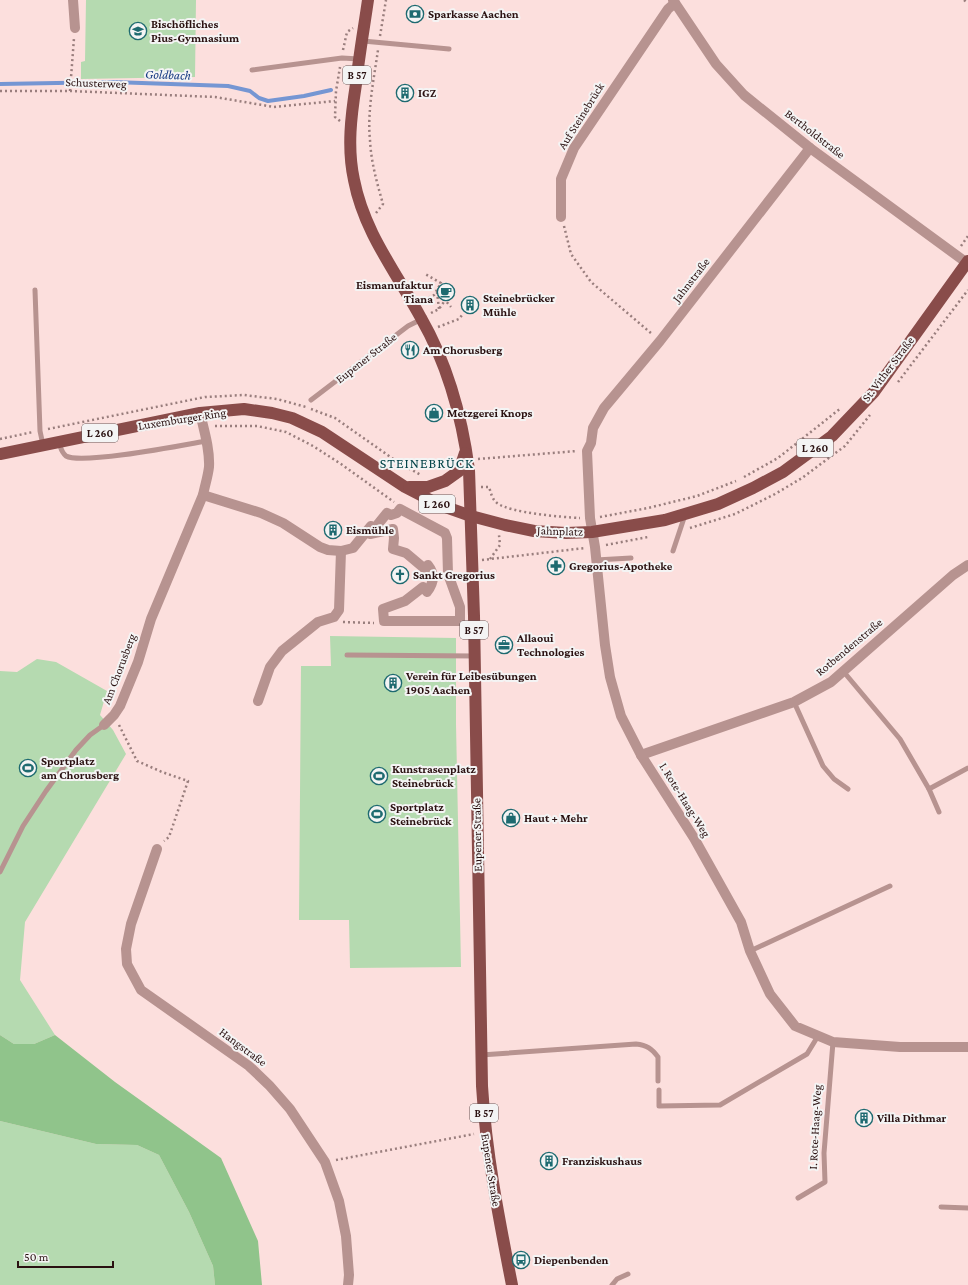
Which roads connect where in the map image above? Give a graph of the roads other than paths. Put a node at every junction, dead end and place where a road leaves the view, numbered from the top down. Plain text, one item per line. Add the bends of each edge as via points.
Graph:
1 (73, 0) edge
2 (368, 0) edge
3 (674, 2) edge
4 (75, 28) road end
5 (362, 41) junction
6 (448, 49) dead end
7 (359, 59) junction
8 (252, 70) dead end
9 (810, 148) junction
10 (561, 216) road end
11 (967, 262) edge
12 (35, 290) dead end
13 (422, 319) junction
14 (312, 400) dead end
15 (200, 413) junction
16 (593, 428) joint
17 (206, 441) junction
18 (59, 442) junction
19 (43, 445) junction
20 (0, 454) edge
21 (467, 455) junction
22 (406, 487) junction
23 (203, 495) junction
24 (685, 514) junction
25 (379, 515) dead end
26 (471, 516) junction
27 (592, 532) junction
28 (340, 551) junction
29 (673, 551) dead end
30 (631, 558) dead end
31 (596, 560) junction
32 (968, 566) edge
33 (387, 621) joint
34 (347, 655) dead end
35 (475, 656) junction
36 (843, 671) junction
37 (258, 701) dead end
38 (794, 702) junction
39 (104, 725) joint
40 (641, 755) junction
41 (968, 768) edge
42 (929, 789) junction
43 (848, 790) dead end
44 (939, 812) dead end
45 (156, 848) road end
46 (0, 872) edge
47 (890, 886) dead end
48 (750, 951) junction
49 (818, 1036) junction
50 (833, 1042) junction
51 (968, 1047) edge
52 (481, 1055) junction
53 (658, 1081) dead end
54 (658, 1090) dead end
55 (798, 1198) dead end
56 (941, 1208) dead end
57 (968, 1208) edge
58 (628, 1274) dead end
59 (348, 1285) edge
60 (512, 1285) edge
61 (612, 1285) edge

1 - 4 street
2 - 5 main road, Eupener Straße / B 57
3 - 9 street, Bertholdstraße via 716,64 744,96
3 - 10 street, Auf Steinebrück via 574,148 561,179
5 - 6 lane
5 - 7 main road, Eupener Straße / B 57
7 - 8 lane via 342,58
7 - 13 main road, Eupener Straße / B 57 via 350,130 350,156 359,203 384,255
9 - 11 street, Bertholdstraße
9 - 16 street, Jahnstraße via 660,341 604,408
11 - 24 main road, St. Vither Straße / L 260 via 874,392 832,436 783,472 753,488 718,504
12 - 19 lane via 40,431
13 - 14 lane, Eupener Straße via 408,326
13 - 21 main road, Eupener Straße / B 57 via 456,400
15 - 17 street, Am Chorusberg
15 - 18 main road, Luxemburger Ring / L 260
15 - 22 main road, Luxemburger Ring / L 260 via 244,409 292,418 322,432
16 - 27 street, Jahnplatz via 591,443 587,450
17 - 18 lane via 97,459 67,457
17 - 23 street, Am Chorusberg via 209,465
18 - 19 main road, Luxemburger Ring / L 260
19 - 20 main road, Luxemburger Ring / L 260
21 - 22 main road, B 57 via 459,471 445,481 428,487
21 - 26 main road, Eupener Straße / B 57
22 - 26 main road, Luxemburger Ring / L 260 via 440,505
23 - 28 street via 261,513 283,523 320,547
23 - 39 street, Am Chorusberg via 154,613 120,706
24 - 27 main road, St. Vither Straße / L 260 via 665,520
24 - 29 lane
25 - 28 street via 353,548
26 - 27 main road, Jahnplatz / L 260 via 534,531
26 - 35 main road, Eupener Straße / B 57
27 - 31 street, I. Rote-Haag-Weg
28 - 37 street via 339,610 334,617 318,622 282,651 270,667
30 - 31 lane
31 - 40 street, I. Rote-Haag-Weg via 604,645 610,677 622,716
32 - 36 street, Rotbendenstraße via 953,574
33 - 33 street via 460,621 460,607 448,574 445,533 400,509 391,515 387,513 370,534 393,529 393,549 406,554 425,569 428,565 433,582 427,592 423,587 405,601 383,608 384,620
34 - 35 lane
35 - 52 main road, Eupener Straße / B 57
36 - 38 street, Rotbendenstraße via 831,682
36 - 42 lane via 900,740
38 - 40 street, Rotbendenstraße
38 - 43 lane via 822,766
39 - 46 lane, Am Chorusberg via 76,750 46,791
40 - 48 street, I. Rote-Haag-Weg via 694,838 730,902 741,922
41 - 42 lane
42 - 44 lane
45 - 59 street, Hangstraße via 131,924 126,949 127,964 141,990 249,1066 290,1109 326,1162 339,1201 346,1236
47 - 48 lane
48 - 49 street, I. Rote-Haag-Weg via 770,994 795,1026
49 - 50 street, I. Rote-Haag-Weg
49 - 54 lane via 807,1054 720,1105 659,1106
50 - 51 street, I. Rote-Haag-Weg via 900,1047
50 - 55 lane, I. Rote-Haag-Weg via 824,1153 825,1182
52 - 53 lane via 643,1044 650,1047 658,1057
52 - 60 main road, Eupener Straße / B 57 via 484,1124
56 - 57 lane
58 - 61 lane via 617,1279

